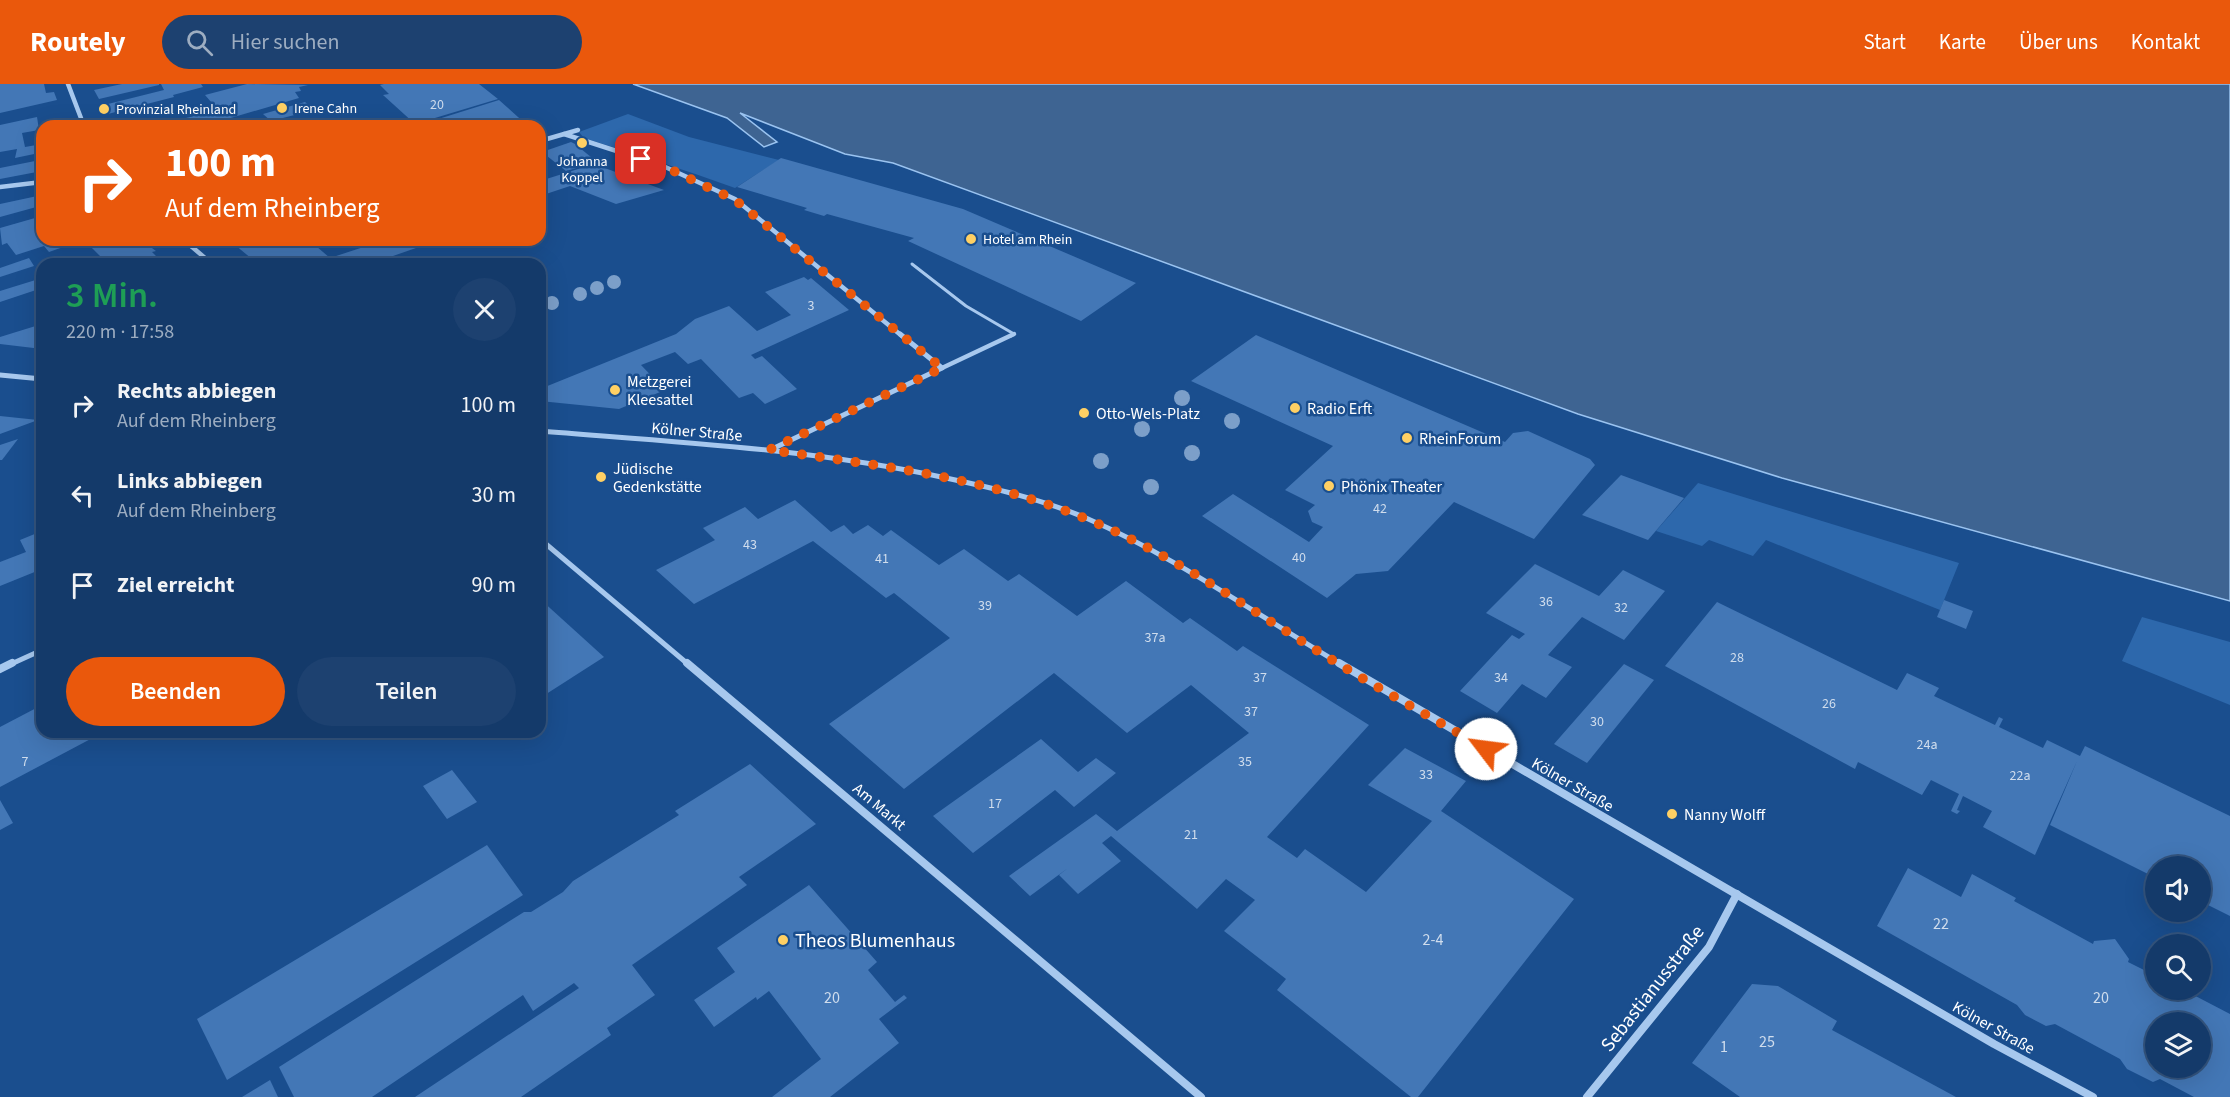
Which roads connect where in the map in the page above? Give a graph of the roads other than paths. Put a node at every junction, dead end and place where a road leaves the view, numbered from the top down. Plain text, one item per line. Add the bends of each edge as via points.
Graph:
1 (68, 84) edge
2 (82, 120) edge
3 (578, 130) dead end
4 (564, 134) junction
5 (546, 139) edge
6 (36, 183) edge
7 (0, 187) edge
8 (191, 246) edge
9 (205, 258) edge
10 (912, 264) dead end
11 (942, 368) junction
12 (0, 375) edge
13 (36, 378) edge
14 (546, 431) edge
15 (769, 450) junction
16 (546, 543) edge
17 (36, 653) edge
18 (0, 669) edge
19 (1737, 894) junction
20 (1201, 1097) edge
21 (1587, 1097) edge
22 (2092, 1097) edge

1 - 2 street
3 - 4 street
4 - 5 street
4 - 11 street via 663,166 735,200
6 - 7 street
8 - 9 street
10 - 11 lane via 966,306 1014,334
11 - 15 street
12 - 13 street
14 - 15 street, Kölner Straße
15 - 19 street, Kölner Straße via 957,479 1086,518 1182,566 1323,655
16 - 20 street, Am Markt
17 - 18 street
19 - 21 street, Sebastianusstraße via 1709,947
19 - 22 street, Kölner Straße

